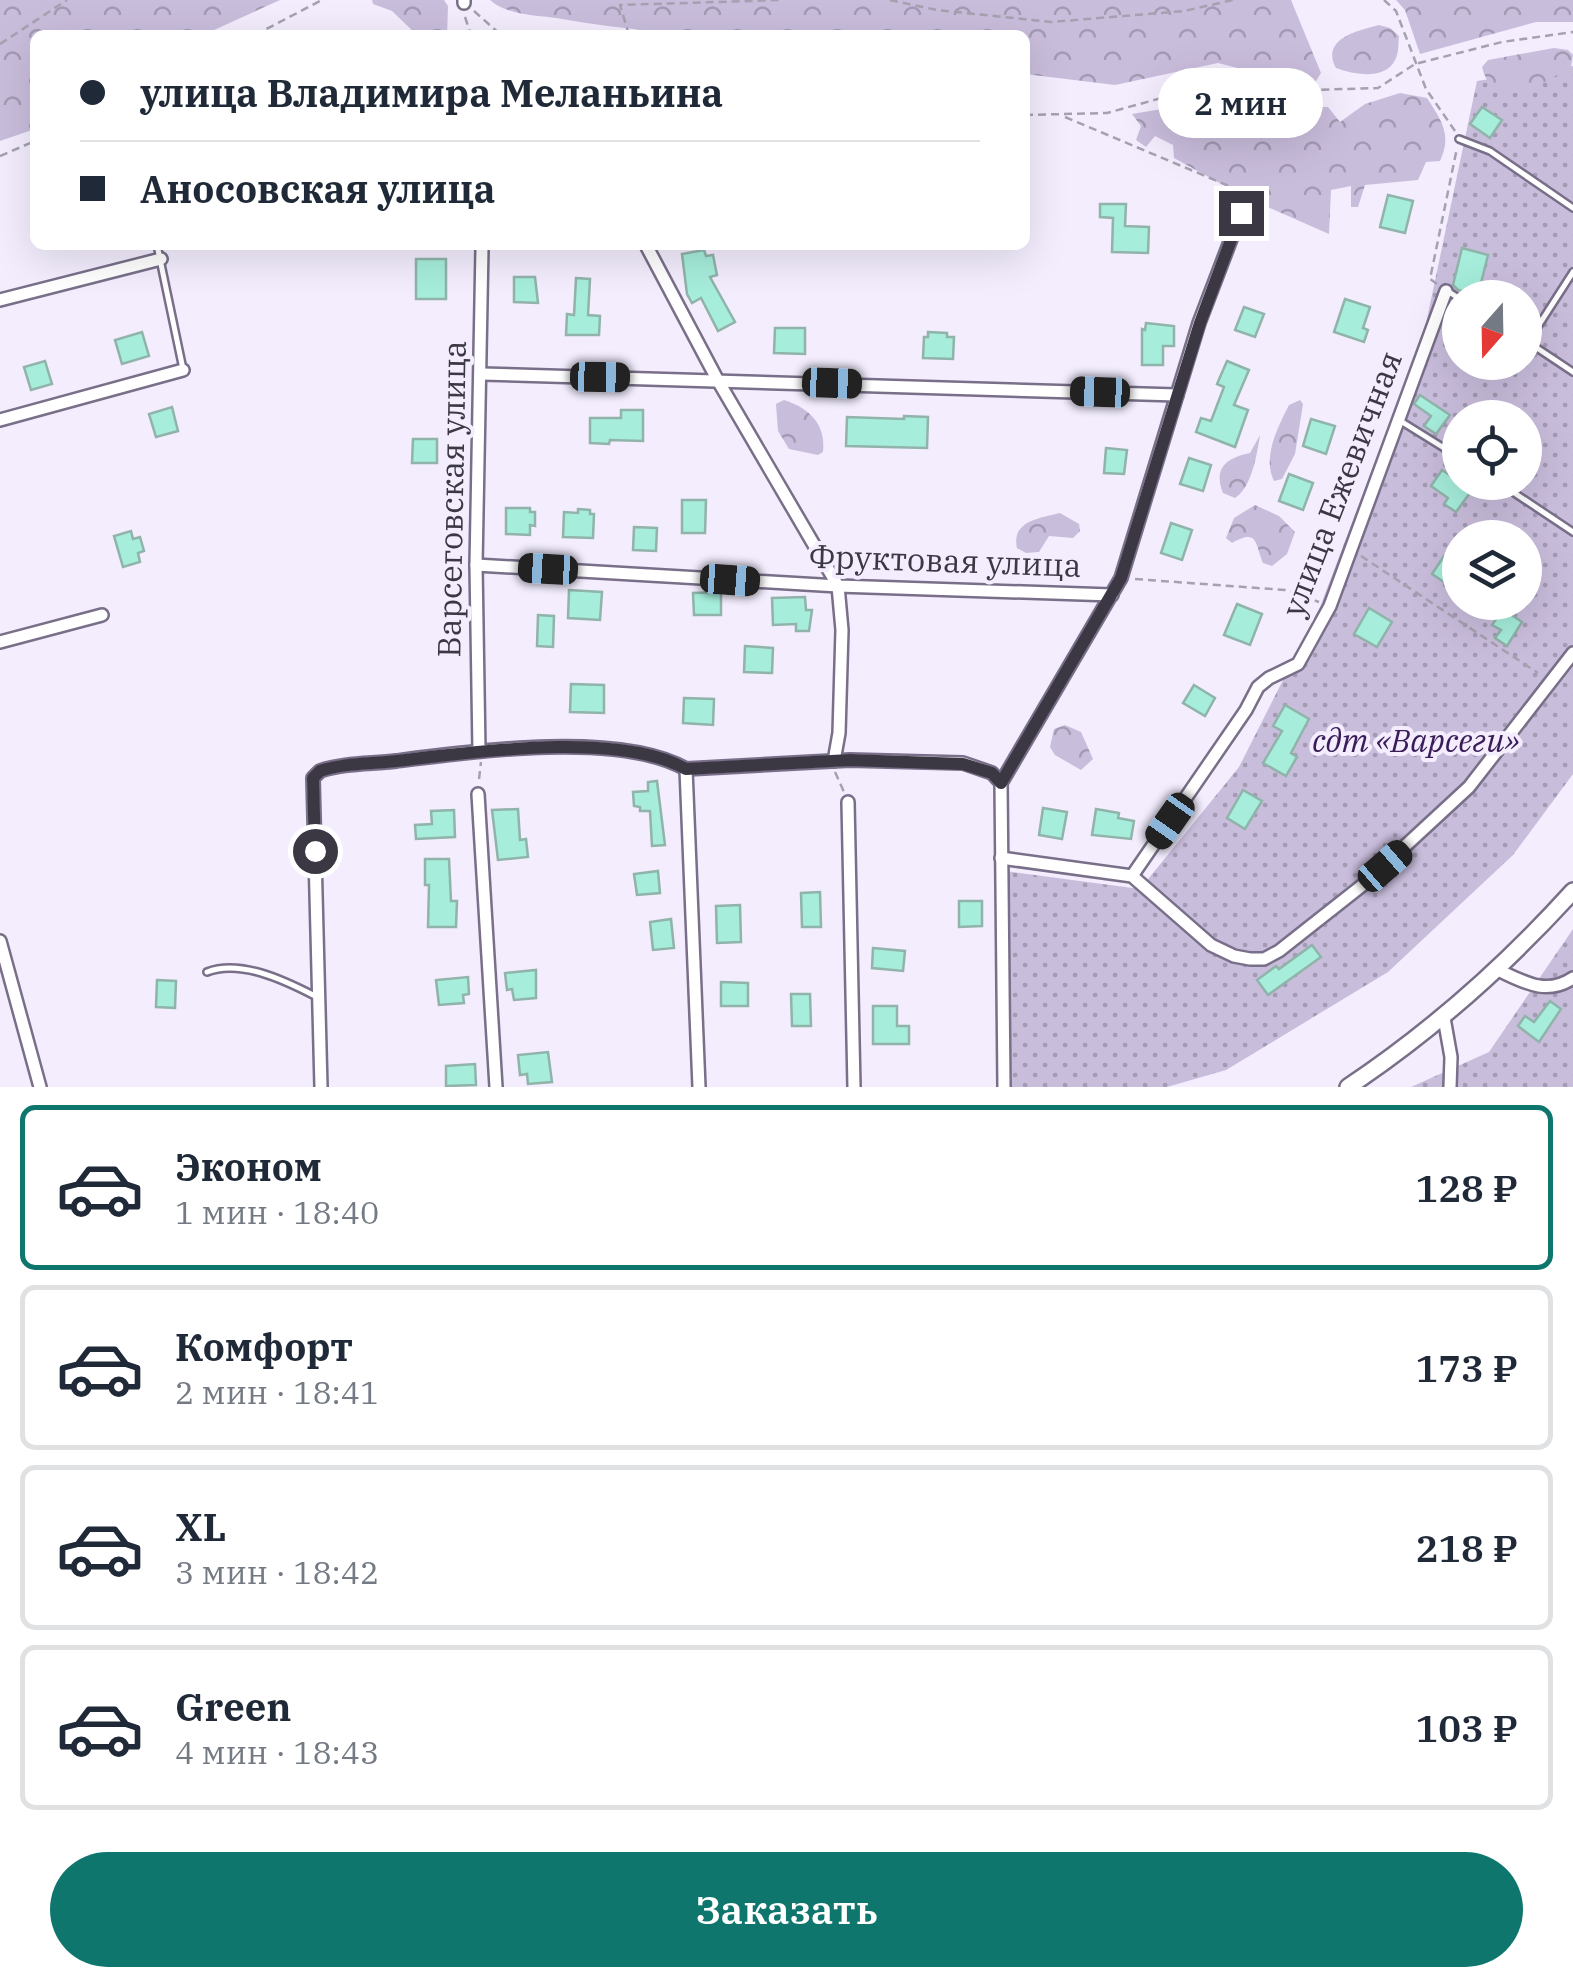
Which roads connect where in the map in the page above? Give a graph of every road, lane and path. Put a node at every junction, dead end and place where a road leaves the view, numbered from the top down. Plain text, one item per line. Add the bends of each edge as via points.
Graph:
1 (68, 0) edge
2 (322, 0) edge
3 (781, 0) edge
4 (890, 0) edge
5 (1233, 0) edge
6 (1384, 0) edge
7 (464, 1) edge
8 (620, 3) edge
9 (264, 30) edge
10 (470, 30) edge
11 (496, 30) edge
12 (628, 30) edge
13 (1573, 32) edge
14 (0, 44) edge
15 (1416, 64) junction
16 (1030, 115) edge
17 (1064, 116) junction
18 (1459, 138) junction
19 (30, 142) edge
20 (0, 156) edge
21 (1573, 208) edge
22 (1241, 213) joint
23 (159, 250) edge
24 (482, 250) edge
25 (649, 250) edge
26 (161, 258) junction
27 (1573, 272) edge
28 (1442, 288) edge
29 (0, 300) edge
30 (1442, 301) edge
31 (1542, 318) edge
32 (1542, 352) edge
33 (183, 370) joint
34 (1573, 372) edge
35 (482, 374) junction
36 (717, 379) junction
37 (1177, 395) junction
38 (1398, 418) junction
39 (0, 420) edge
40 (1442, 446) edge
41 (1525, 500) edge
42 (1573, 532) edge
43 (1350, 548) junction
44 (476, 565) junction
45 (1121, 578) junction
46 (838, 586) junction
47 (1112, 595) junction
48 (1330, 606) junction
49 (102, 615) dead end
50 (0, 642) edge
51 (1573, 653) edge
52 (1552, 682) junction
53 (480, 751) junction
54 (834, 761) junction
55 (686, 769) junction
56 (1001, 783) junction
57 (478, 794) joint
58 (848, 802) joint
59 (1001, 858) junction
60 (1132, 876) junction
61 (1573, 892) edge
62 (0, 941) edge
63 (1498, 970) junction
64 (207, 972) dead end
65 (1573, 978) edge
66 (318, 997) junction
67 (1444, 1018) junction
68 (40, 1087) edge
69 (321, 1087) edge
70 (496, 1087) edge
71 (700, 1087) edge
72 (854, 1087) edge
73 (1004, 1087) edge
74 (1348, 1087) edge
75 (1450, 1087) edge

1 - 14 path
2 - 9 path
3 - 8 path
4 - 5 path via 1051,22 1184,11
6 - 15 path via 1396,11
7 - 10 path
7 - 11 path
8 - 12 path
13 - 15 path
15 - 17 path via 1378,88 1176,94 1107,113
15 - 18 path
16 - 17 path
17 - 22 path via 1229,186
18 - 21 lane via 1490,151
18 - 28 path via 1430,280
19 - 20 path
22 - 37 street
23 - 26 lane
24 - 35 street, Варсеговская улица
25 - 36 street
26 - 29 street
26 - 33 lane
27 - 31 lane
30 - 38 street, улица Ежевичная
32 - 34 lane
33 - 39 street
35 - 36 street
35 - 44 street, Варсеговская улица
36 - 37 street
36 - 46 street
37 - 45 street
38 - 40 lane
38 - 43 street, улица Ежевичная
41 - 42 lane
43 - 48 street, улица Ежевичная
43 - 52 path
44 - 46 street, Фруктовая улица
44 - 53 street, Варсеговская улица
45 - 47 street
45 - 48 path via 1285,590
46 - 47 street, Фруктовая улица
46 - 54 street via 842,630
47 - 56 street
48 - 60 street, улица Ежевичная via 1298,664 1258,687
49 - 50 street
51 - 52 street
52 - 60 street via 1469,788 1428,828 1264,958 1234,956 1212,945
53 - 55 street via 588,748 664,756
53 - 57 path
53 - 66 street via 331,767 313,778
54 - 55 street
54 - 56 street via 963,764
54 - 58 path
55 - 71 street
56 - 59 street
57 - 70 street
58 - 72 street
59 - 60 street
59 - 73 street
61 - 63 main road
62 - 68 street
63 - 65 street via 1540,988
63 - 67 main road
64 - 66 lane via 224,966
66 - 69 street
67 - 74 main road
67 - 75 street

